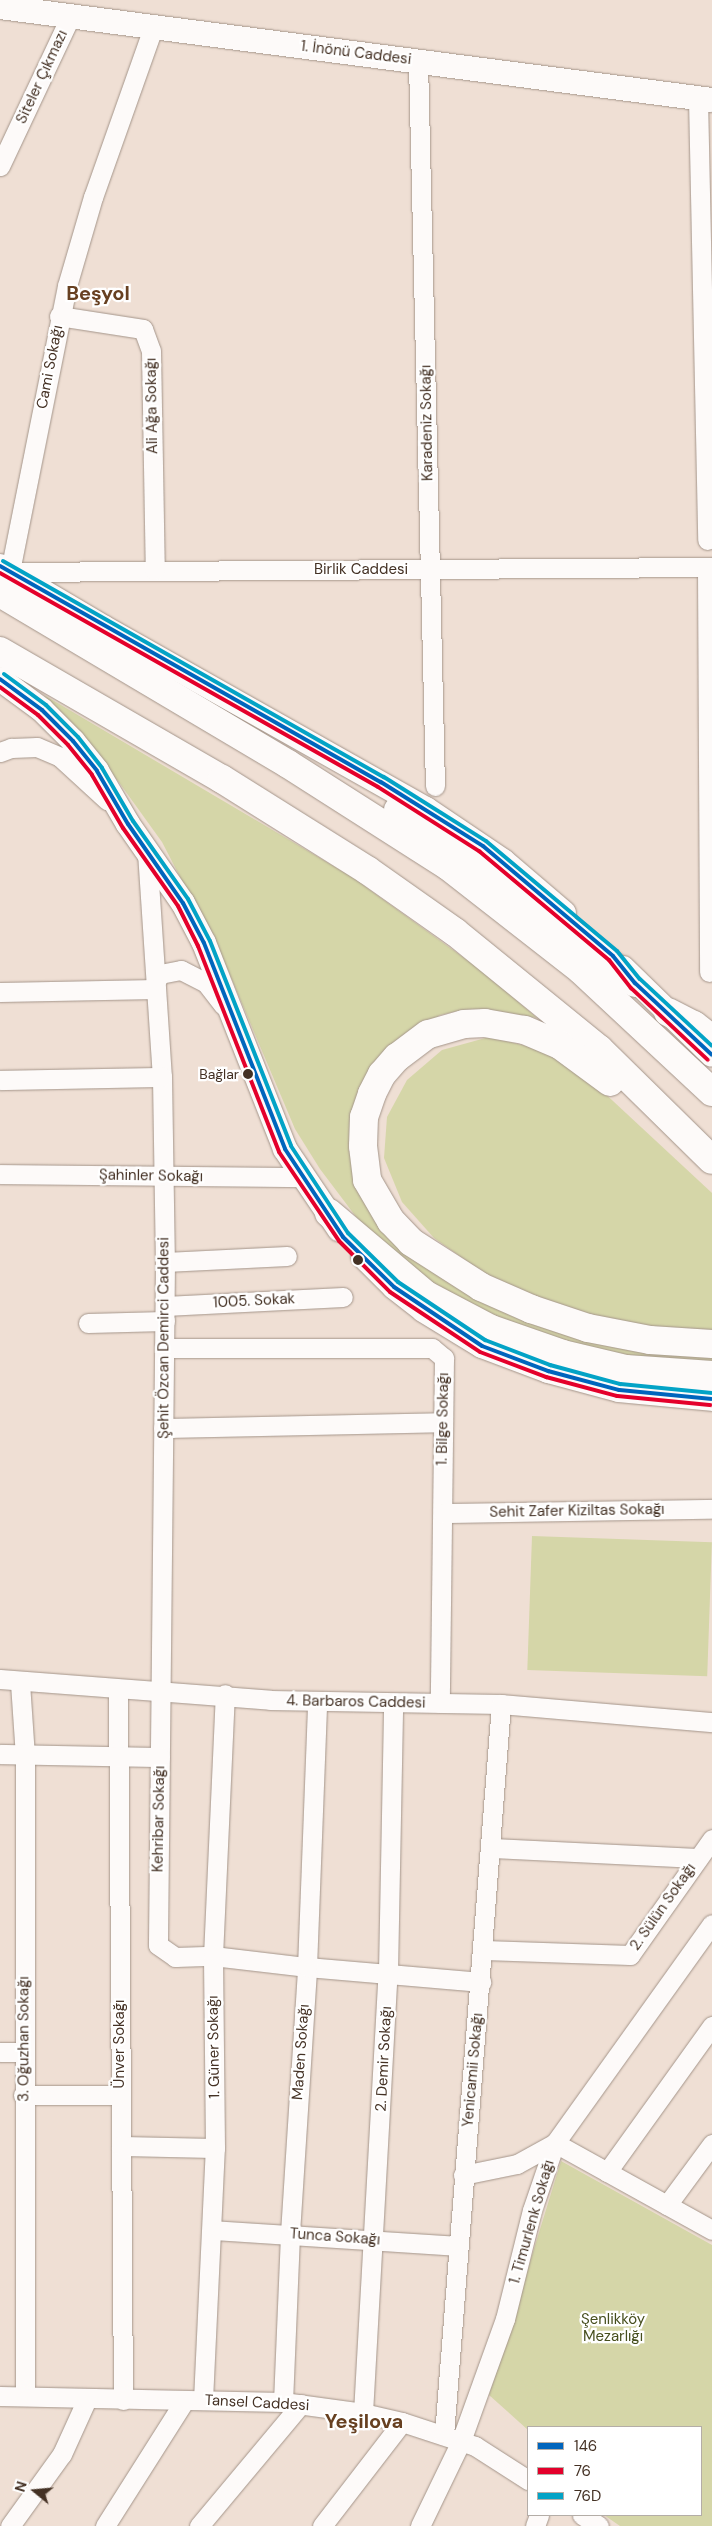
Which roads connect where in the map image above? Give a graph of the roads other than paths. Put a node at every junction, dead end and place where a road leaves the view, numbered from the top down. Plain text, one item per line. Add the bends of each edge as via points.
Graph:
1 (0, 7) edge
2 (72, 15) junction
3 (154, 25) junction
4 (418, 61) junction
5 (705, 99) edge
6 (0, 166) edge
7 (59, 316) junction
8 (707, 540) dead end
9 (710, 567) edge
10 (155, 570) junction
11 (430, 570) junction
12 (3, 577) edge
13 (0, 651) edge
14 (0, 679) edge
15 (174, 696) junction
16 (0, 752) edge
17 (435, 786) dead end
18 (128, 824) junction
19 (147, 852) junction
20 (709, 972) dead end
21 (635, 983) junction
22 (156, 986) junction
23 (0, 992) edge
24 (668, 1012) junction
25 (234, 1020) junction
26 (712, 1039) edge
27 (712, 1055) edge
28 (162, 1077) junction
29 (0, 1080) edge
30 (712, 1092) edge
31 (704, 1152) edge
32 (0, 1174) edge
33 (163, 1176) junction
34 (302, 1177) junction
35 (328, 1213) junction
36 (287, 1256) dead end
37 (165, 1262) junction
38 (343, 1297) dead end
39 (165, 1313) junction
40 (88, 1322) dead end
41 (712, 1344) edge
42 (165, 1348) junction
43 (712, 1375) edge
44 (712, 1399) edge
45 (443, 1422) junction
46 (163, 1428) junction
47 (712, 1509) edge
48 (443, 1513) junction
49 (0, 1679) edge
50 (20, 1683) junction
51 (118, 1689) junction
52 (160, 1693) junction
53 (225, 1694) junction
54 (317, 1702) junction
55 (393, 1704) junction
56 (440, 1704) junction
57 (501, 1704) junction
58 (712, 1722) edge
59 (0, 1754) edge
60 (25, 1756) junction
61 (118, 1757) junction
62 (160, 1757) junction
63 (712, 1839) edge
64 (492, 1848) junction
65 (698, 1858) junction
66 (712, 1924) edge
67 (484, 1950) junction
68 (213, 1956) junction
69 (307, 1968) junction
70 (388, 1972) junction
71 (481, 1982) junction
72 (712, 2026) edge
73 (0, 2052) edge
74 (23, 2052) junction
75 (23, 2095) junction
76 (121, 2095) junction
77 (555, 2143) junction
78 (712, 2144) edge
79 (121, 2146) junction
80 (215, 2148) junction
81 (607, 2172) junction
82 (463, 2176) junction
83 (667, 2205) junction
84 (212, 2230) junction
85 (712, 2230) edge
86 (290, 2234) junction
87 (374, 2240) junction
88 (457, 2246) junction
89 (0, 2396) edge
90 (25, 2396) junction
91 (87, 2399) junction
92 (123, 2400) junction
93 (194, 2400) junction
94 (292, 2403) junction
95 (363, 2413) junction
96 (402, 2422) junction
97 (452, 2438) junction
98 (527, 2479) edge
99 (584, 2516) edge
100 (10, 2526) edge
101 (105, 2526) edge
102 (199, 2526) edge
103 (322, 2526) edge
104 (420, 2526) edge
105 (599, 2526) edge

1 - 2 main road, 1. İnönü Caddesi
2 - 3 main road, 1. İnönü Caddesi
2 - 6 street, Siteler Çıkmazı
3 - 4 main road, 1. İnönü Caddesi
3 - 7 street, Cami Sokağı via 93,197
4 - 5 main road, 1. İnönü Caddesi
4 - 11 street, Karadeniz Sokağı
5 - 8 street
7 - 10 street, Ali Ağa Sokağı via 143,329 151,350
7 - 12 street, Cami Sokağı
9 - 11 street, Birlik Caddesi
9 - 20 street
10 - 11 street, Birlik Caddesi
10 - 12 street, Birlik Caddesi
11 - 17 street, Karadeniz Sokağı
12 - 15 highway
12 - 21 main road via 373,777 456,828 535,887 613,956
13 - 31 highway via 222,779 367,870 455,932 598,1049
14 - 18 main road via 42,710 73,740 97,771
15 - 21 highway via 276,740 380,798 512,887
15 - 30 highway via 448,866 580,970
16 - 18 street via 37,747 60,757 100,792
18 - 19 main road
19 - 22 street, Şehit Özcan Demirci Caddesi
19 - 25 main road via 183,903 204,943
21 - 24 main road
22 - 23 street
22 - 25 street via 160,974 169,970 195,975 206,983
22 - 28 street, Şehit Özcan Demirci Caddesi
24 - 26 highway via 694,1025
24 - 27 main road
25 - 34 main road via 285,1149
28 - 29 street
28 - 33 street, Şehit Özcan Demirci Caddesi
31 - 41 highway via 560,1045 524,1030 485,1023 464,1024 428,1034 397,1057 372,1094 364,1117 367,1180 392,1221 411,1242 482,1287 540,1313 588,1328 641,1339
32 - 33 street, Şahinler Sokağı
33 - 34 street, Şahinler Sokağı
33 - 37 street, Şehit Özcan Demirci Caddesi
34 - 35 main road
35 - 43 highway via 426,1295 491,1330 571,1356 626,1369
35 - 44 main road via 344,1237 394,1287 482,1346 548,1371 619,1390
36 - 37 street
37 - 39 street, Şehit Özcan Demirci Caddesi
38 - 39 street, 1005. Sokak
39 - 40 street, 1005. Sokak
39 - 42 street, Şehit Özcan Demirci Caddesi
42 - 45 street, 1. Bilge Sokağı via 432,1348 444,1358
42 - 46 street, Şehit Özcan Demirci Caddesi
45 - 46 street
45 - 48 street, 1. Bilge Sokağı
46 - 52 street, Şehit Özcan Demirci Caddesi
47 - 48 street, Sehit Zafer Kiziltas Sokağı
48 - 56 street, 1. Bilge Sokağı
49 - 50 street, 4. Barbaros Caddesi
50 - 51 street, 4. Barbaros Caddesi
50 - 60 street, 3. Oğuzhan Sokağı
51 - 52 street, 4. Barbaros Caddesi
51 - 61 street, Ünver Sokağı
52 - 53 street, 4. Barbaros Caddesi
52 - 62 street, Kehribar Sokağı
53 - 54 street, 4. Barbaros Caddesi
53 - 68 street, 1. Güner Sokağı
54 - 55 street, 4. Barbaros Caddesi
54 - 69 street, Maden Sokağı
55 - 56 street, 4. Barbaros Caddesi
55 - 70 street, 2. Demir Sokağı
56 - 57 street, 4. Barbaros Caddesi
57 - 58 street, 4. Barbaros Caddesi
57 - 64 street, Yenicamii Sokağı
59 - 60 street
60 - 61 street
60 - 74 street, 3. Oğuzhan Sokağı
61 - 62 street
61 - 76 street, Ünver Sokağı
62 - 68 street, Kehribar Sokağı via 158,1945 175,1957
63 - 65 street, 2. Sülün Sokağı
64 - 65 street
64 - 67 street, Yenicamii Sokağı
65 - 67 street, 2. Sülün Sokağı via 630,1955
66 - 77 street, 1. Timurlenk Sokağı
67 - 71 street, Yenicamii Sokağı
68 - 69 street
68 - 80 street, 1. Güner Sokağı
69 - 70 street
69 - 86 street, Maden Sokağı
70 - 71 street
70 - 87 street, 2. Demir Sokağı
71 - 82 street, Yenicamii Sokağı
72 - 81 street
73 - 74 street
74 - 75 street, 3. Oğuzhan Sokağı
75 - 76 street
75 - 90 street, 3. Oğuzhan Sokağı
76 - 79 street, Ünver Sokağı
77 - 81 street
77 - 82 street via 517,2164
77 - 97 street, 1. Timurlenk Sokağı via 532,2210 505,2319
78 - 83 street
79 - 80 street
79 - 92 street, Ünver Sokağı
80 - 84 street, 1. Güner Sokağı
81 - 83 street
82 - 88 street, Yenicamii Sokağı
83 - 85 street
84 - 86 street, Tunca Sokağı
84 - 93 street, 1. Güner Sokağı
86 - 87 street, Tunca Sokağı
86 - 94 street, Maden Sokağı
87 - 88 street, Tunca Sokağı
87 - 95 street, 2. Demir Sokağı
88 - 97 street, Yenicamii Sokağı
89 - 90 street, Tansel Caddesi
90 - 91 street, Tansel Caddesi
91 - 92 street, Tansel Caddesi
91 - 100 street via 62,2454
92 - 93 street, Tansel Caddesi
93 - 94 street, Tansel Caddesi
93 - 101 street, 1. Güner Sokağı
94 - 95 street, Tansel Caddesi
94 - 102 street
95 - 96 street, Tansel Caddesi
96 - 97 street, Tansel Caddesi
96 - 103 street
97 - 98 street, Tansel Caddesi via 475,2446
97 - 104 street, 1. Timurlenk Sokağı
99 - 105 street

